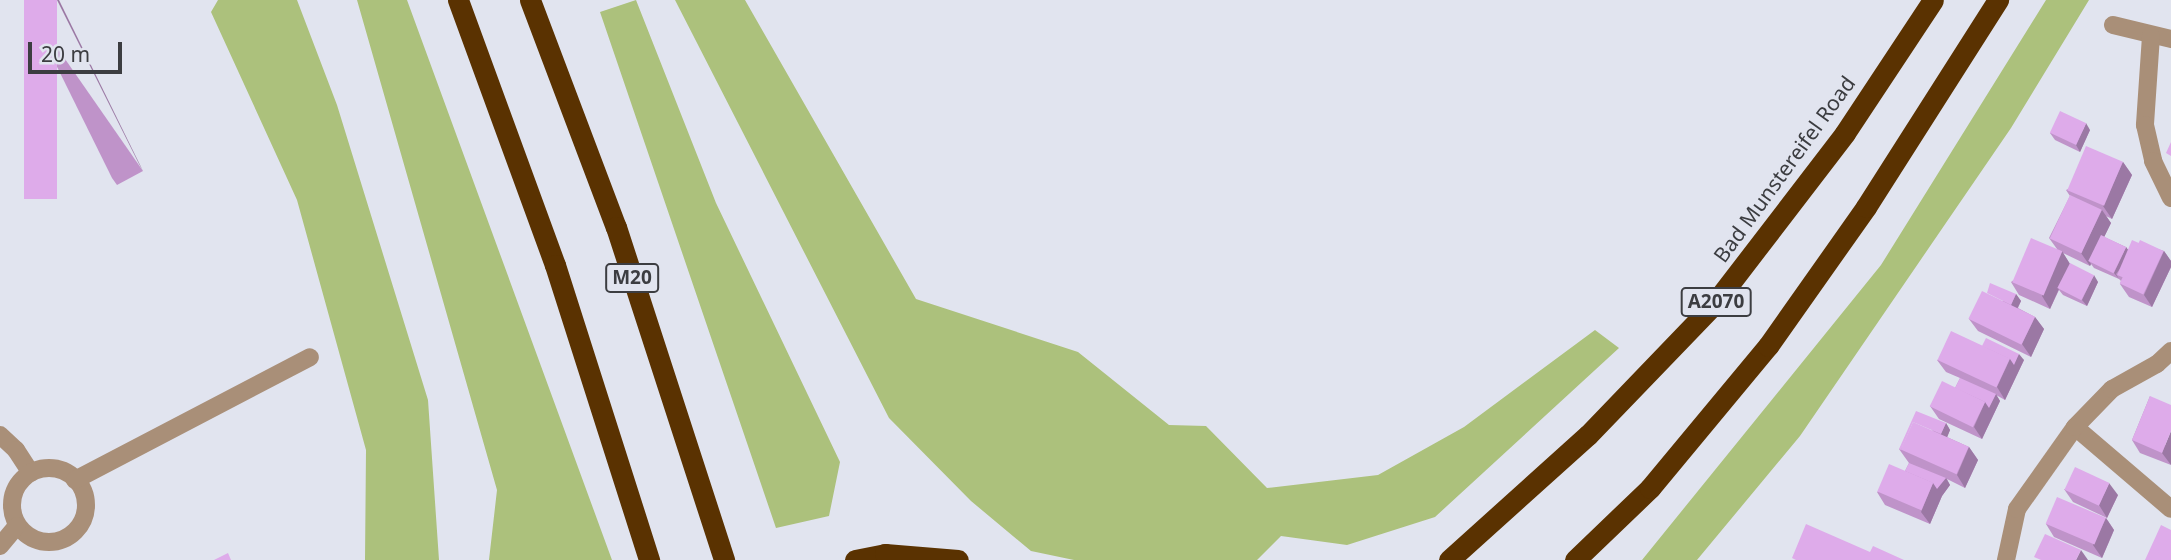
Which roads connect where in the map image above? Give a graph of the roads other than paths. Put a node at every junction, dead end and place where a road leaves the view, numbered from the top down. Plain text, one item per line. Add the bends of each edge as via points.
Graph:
1 (458, 0) edge
2 (530, 0) edge
3 (1933, 0) edge
4 (1998, 0) edge
5 (2113, 25) dead end
6 (2151, 36) junction
7 (2171, 39) edge
8 (2171, 198) edge
9 (2171, 351) edge
10 (310, 357) dead end
11 (2075, 427) junction
12 (0, 435) edge
13 (31, 473) junction
14 (75, 480) junction
15 (2171, 509) edge
16 (18, 526) junction
17 (0, 547) edge
18 (860, 558) edge
19 (649, 560) edge
20 (724, 560) edge
21 (958, 560) edge
22 (1449, 560) edge
23 (1575, 560) edge
24 (2006, 560) edge

1 - 19 highway via 555,265
2 - 20 highway, M20 via 616,227
3 - 22 highway, Bad Munstereifel Road / A2070 via 1845,133 1714,304 1588,435
4 - 23 highway, A2070 via 1866,207 1768,346 1650,488
5 - 6 street
6 - 7 street
6 - 8 street via 2145,125 2153,161
9 - 11 street via 2112,389
10 - 14 street
11 - 15 street
11 - 24 street via 2017,509
12 - 13 street
13 - 14 street via 54,469
13 - 16 street via 21,480 12,502
14 - 16 street via 82,489 85,514 72,534 49,543 26,535
16 - 17 street
18 - 21 highway via 926,555

